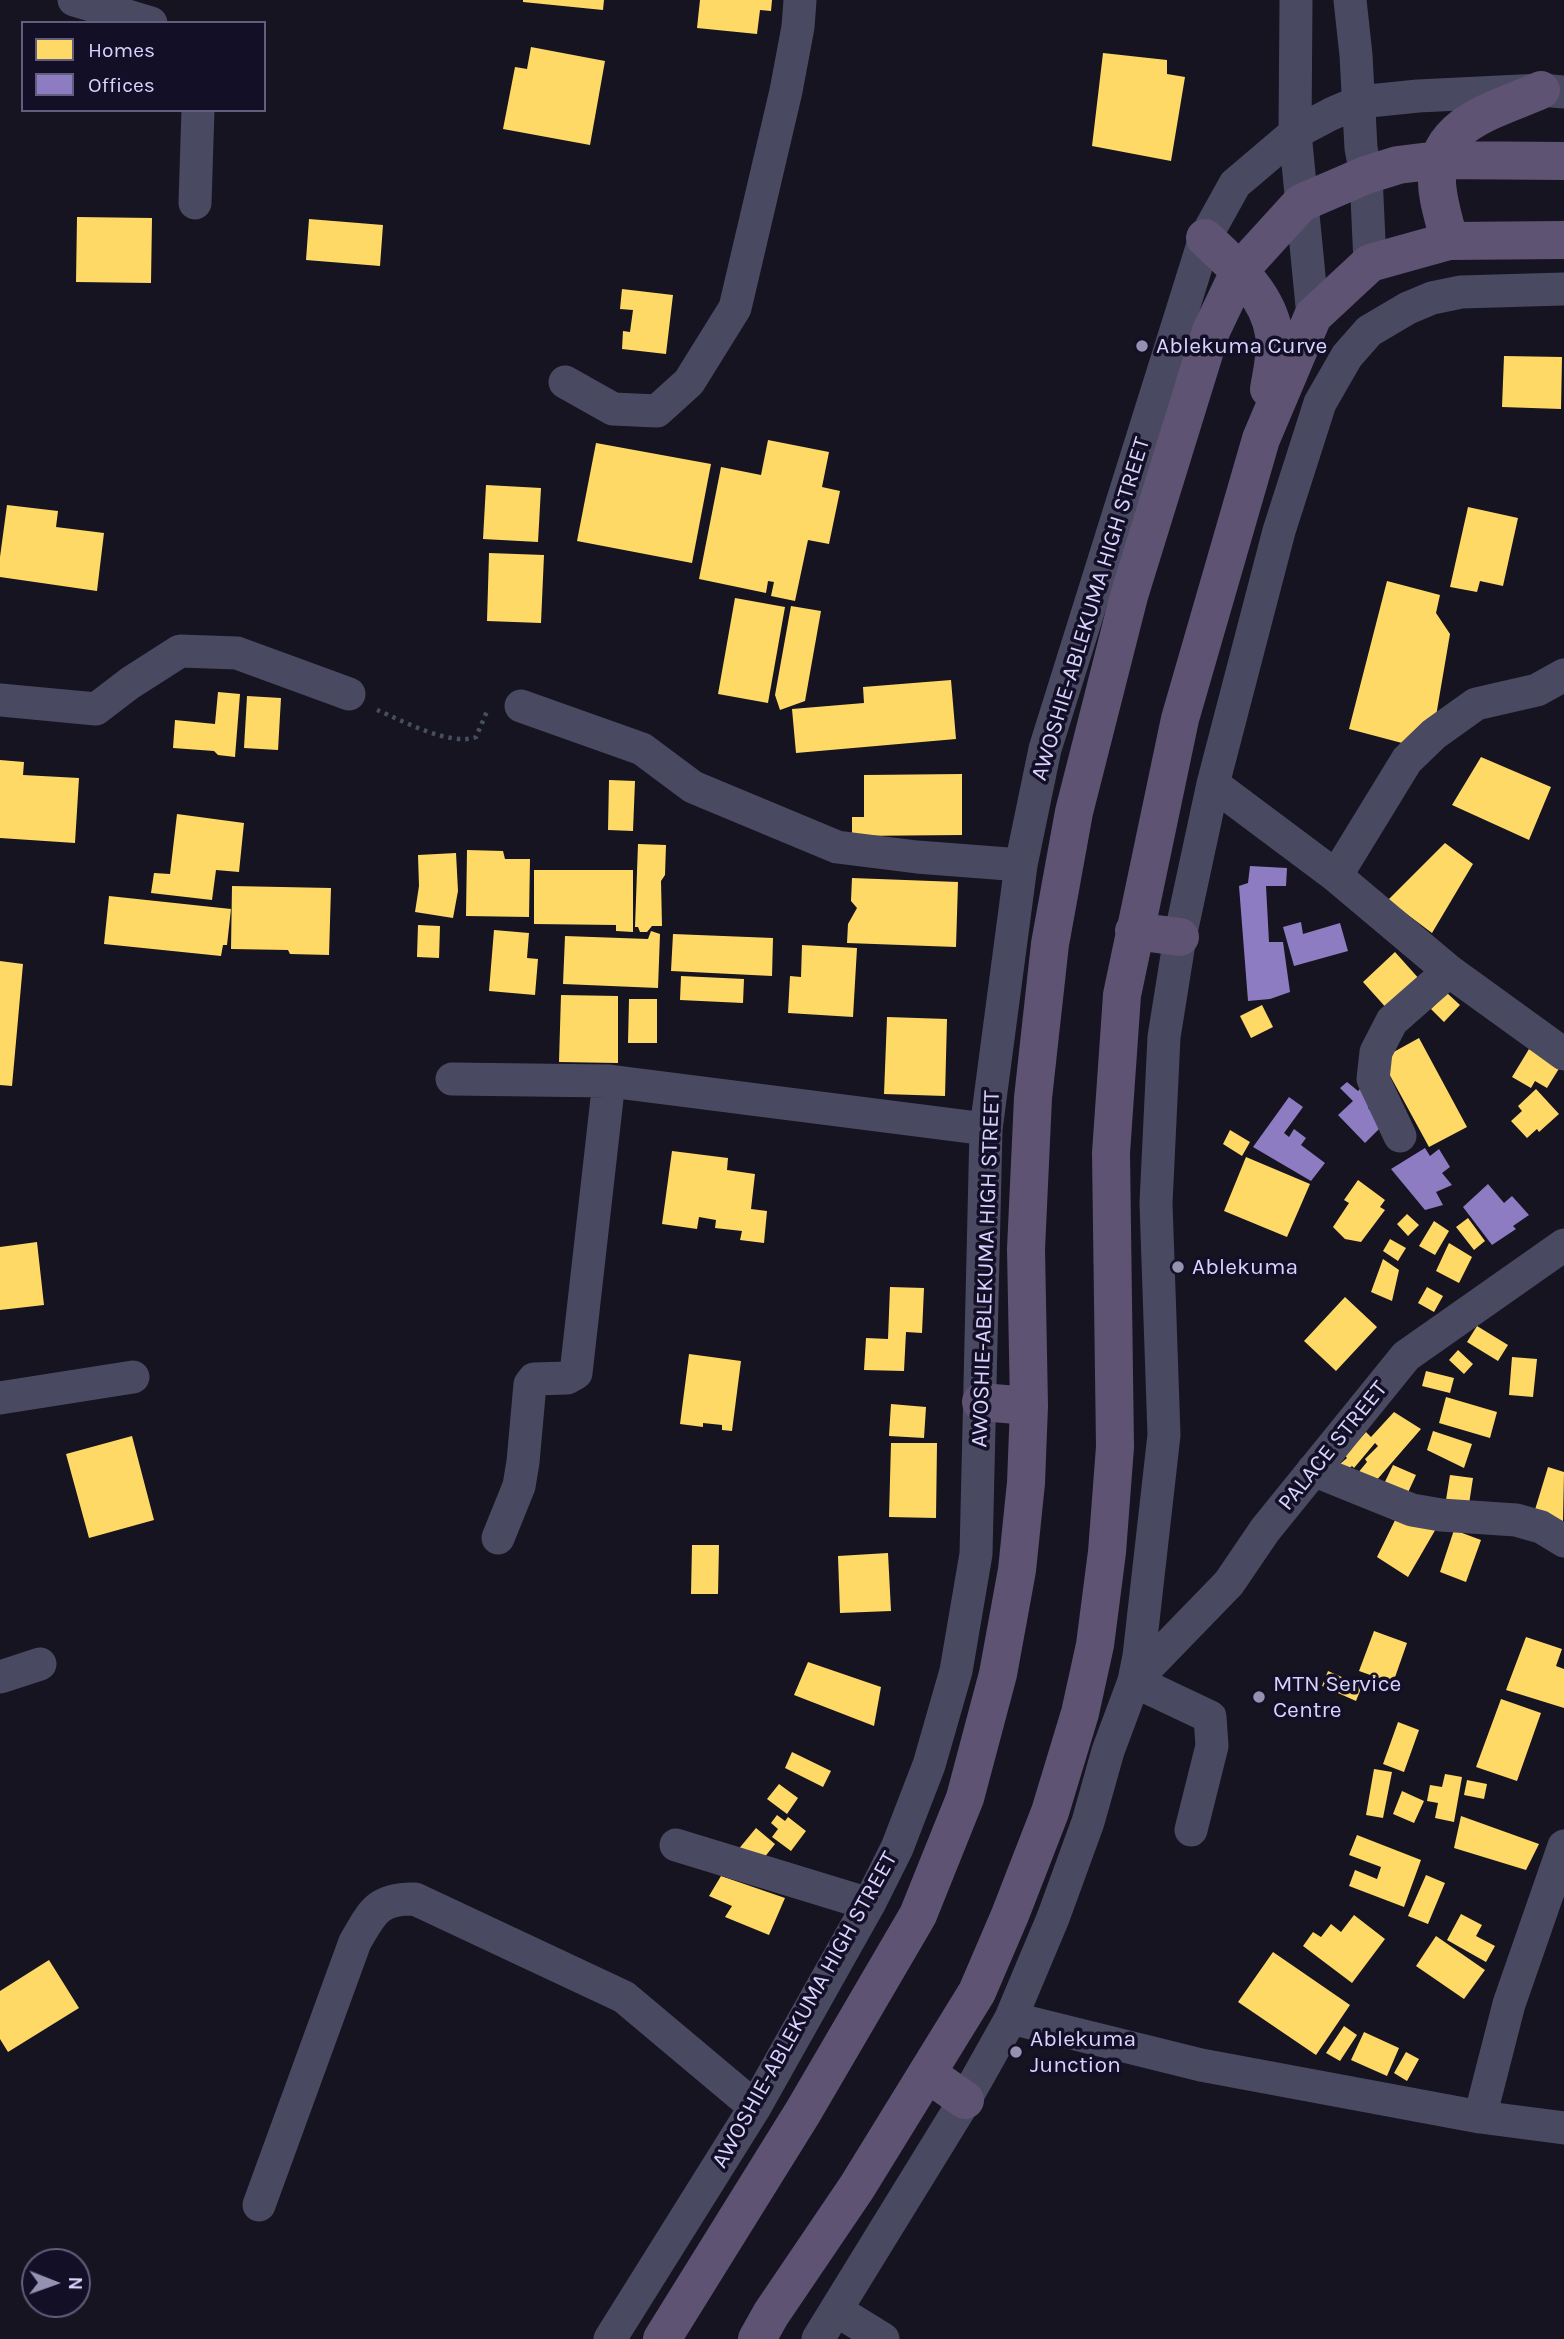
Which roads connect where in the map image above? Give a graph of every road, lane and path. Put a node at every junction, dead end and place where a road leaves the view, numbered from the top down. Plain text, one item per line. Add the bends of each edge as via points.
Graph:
1 (75, 0) edge
2 (800, 0) edge
3 (1296, 0) edge
4 (1350, 0) edge
5 (147, 21) edge
6 (1552, 91) edge
7 (1359, 103) junction
8 (198, 112) edge
9 (1295, 133) junction
10 (1438, 160) junction
11 (1564, 161) edge
12 (1366, 175) junction
13 (195, 203) dead end
14 (1301, 203) junction
15 (1205, 238) junction
16 (1564, 240) edge
17 (1449, 241) junction
18 (1370, 263) junction
19 (1240, 270) junction
20 (1564, 289) edge
21 (1313, 316) junction
22 (565, 382) dead end
23 (1261, 439) junction
24 (1564, 676) edge
25 (349, 694) dead end
26 (0, 700) edge
27 (521, 706) joint
28 (377, 710) dead end
29 (1213, 784) junction
30 (1021, 865) junction
31 (1336, 876) junction
32 (1134, 931) junction
33 (1180, 937) junction
34 (1448, 971) junction
35 (1564, 1054) edge
36 (452, 1079) dead end
37 (609, 1081) junction
38 (986, 1129) junction
39 (1400, 1136) dead end
40 (1564, 1245) edge
41 (133, 1377) dead end
42 (0, 1398) edge
43 (981, 1402) junction
44 (1029, 1406) junction
45 (1313, 1470) junction
46 (498, 1538) dead end
47 (1564, 1541) edge
48 (40, 1664) dead end
49 (0, 1677) edge
50 (1134, 1681) junction
51 (1191, 1830) dead end
52 (676, 1845) dead end
53 (1564, 1846) edge
54 (869, 1904) junction
55 (1011, 2018) junction
56 (928, 2074) junction
57 (965, 2100) junction
58 (755, 2107) junction
59 (1480, 2117) junction
60 (1564, 2128) edge
61 (260, 2205) dead end
62 (836, 2310) junction
63 (610, 2339) edge
64 (662, 2339) edge
65 (757, 2339) edge
66 (818, 2339) edge
67 (883, 2339) edge

1 - 5 street
2 - 22 street via 786,91 735,309 689,382 657,411 613,409
3 - 9 street
4 - 7 street
6 - 7 street, AWOSHIE-ABLEKUMA HIGH STREET
6 - 10 main road via 1461,126
7 - 9 street, AWOSHIE-ABLEKUMA HIGH STREET
7 - 12 street
8 - 13 street
9 - 14 street
9 - 15 street, AWOSHIE-ABLEKUMA HIGH STREET via 1235,184
10 - 11 main road
10 - 12 main road
10 - 17 main road via 1436,179
12 - 14 main road
12 - 18 street
14 - 19 main road, AWOSHIE-ABLEKUMA HIGH STREET
14 - 21 street
15 - 19 main road
15 - 30 street, AWOSHIE-ABLEKUMA HIGH STREET via 1045,749
16 - 17 main road
17 - 18 main road
18 - 21 main road
19 - 23 main road via 1268,311 1274,335
19 - 44 main road, AWOSHIE-ABLEKUMA HIGH STREET via 1211,331 1133,583 1074,812 1050,944 1033,1098 1026,1249
20 - 29 street via 1461,292 1432,298 1369,331 1347,356 1320,403 1279,531
21 - 23 main road
23 - 32 main road via 1180,719
24 - 31 street via 1536,690 1476,704 1434,734 1407,760
25 - 26 street via 237,653 180,651 96,709
27 - 28 path via 489,708 476,737 470,739 439,736
27 - 30 street via 642,749 693,786 837,847
29 - 31 street
29 - 33 street
30 - 38 street, AWOSHIE-ABLEKUMA HIGH STREET
31 - 34 street
32 - 33 main road
32 - 56 main road via 1122,995 1111,1153 1115,1447 1095,1644 1050,1812 1010,1915 977,1992
33 - 50 street via 1164,1037 1156,1203 1164,1435
34 - 35 street
34 - 39 street via 1392,1021 1376,1052 1373,1079
36 - 37 street
37 - 38 street
37 - 46 street via 576,1373 567,1378 540,1377 530,1384 519,1486
38 - 43 street, AWOSHIE-ABLEKUMA HIGH STREET
40 - 45 street, PALACE STREET via 1406,1356
41 - 42 street
43 - 44 main road
43 - 54 street, AWOSHIE-ABLEKUMA HIGH STREET via 976,1554 956,1671 929,1765 897,1848
44 - 64 main road, AWOSHIE-ABLEKUMA HIGH STREET via 1017,1570 998,1674 965,1798 918,1914 803,2112
45 - 47 street via 1412,1510 1516,1520 1541,1527
45 - 50 street, PALACE STREET via 1229,1583
48 - 49 street
50 - 51 street via 1210,1717 1212,1746
50 - 55 street via 1053,1918
52 - 54 street
53 - 59 street via 1509,2004
54 - 58 street, AWOSHIE-ABLEKUMA HIGH STREET
55 - 57 street
55 - 59 street via 1201,2065
56 - 57 main road
56 - 65 main road
57 - 62 street
58 - 61 street via 624,1997 415,1899 394,1898 373,1911 355,1942
58 - 63 street, AWOSHIE-ABLEKUMA HIGH STREET
59 - 60 street
62 - 66 street
62 - 67 street

